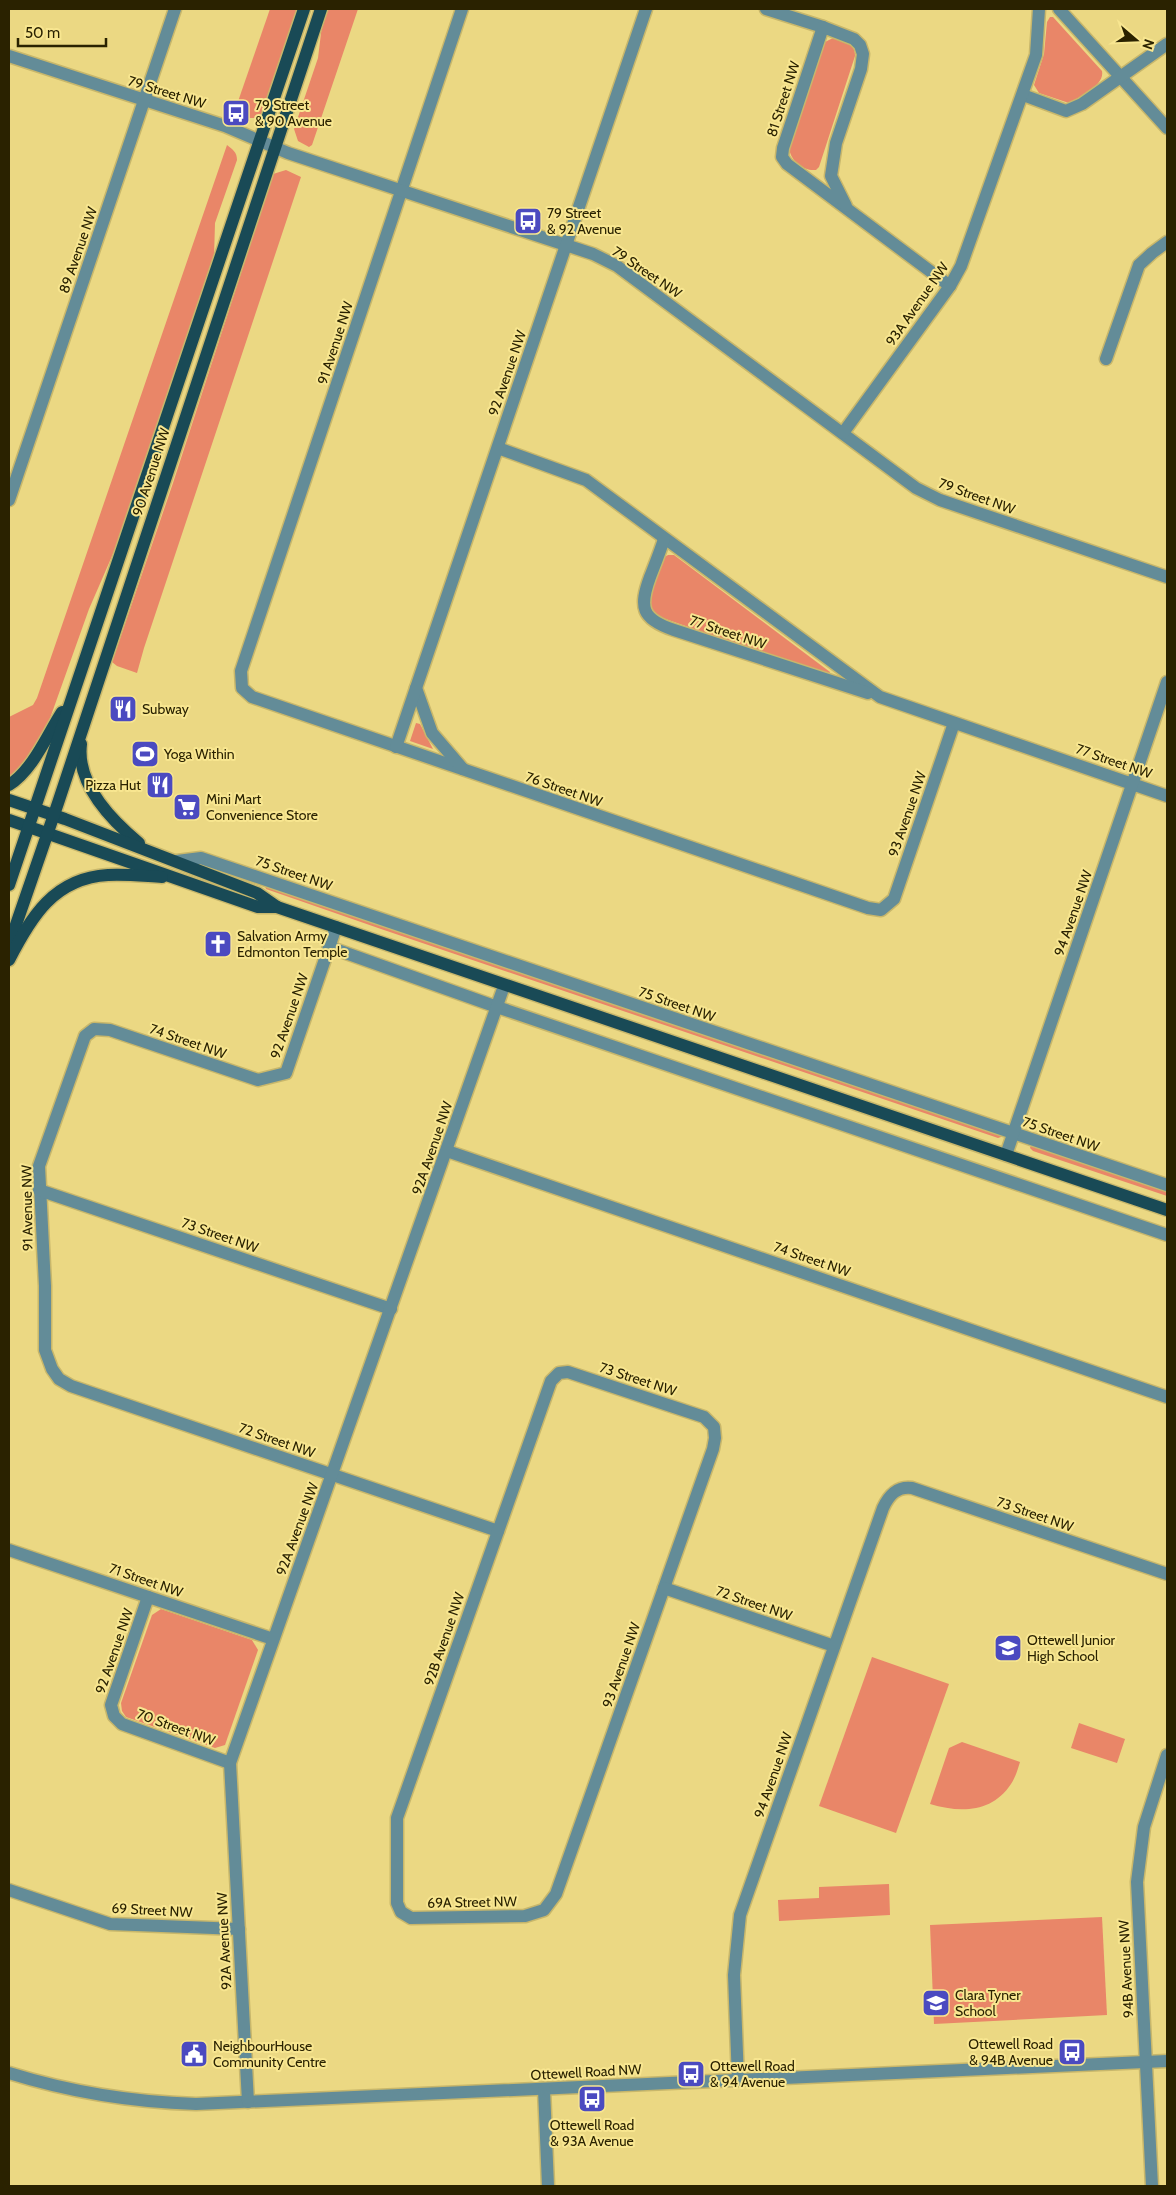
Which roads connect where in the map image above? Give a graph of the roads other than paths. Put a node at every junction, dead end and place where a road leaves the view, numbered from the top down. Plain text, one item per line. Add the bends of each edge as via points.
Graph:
1 (174, 9) edge
2 (304, 9) edge
3 (321, 9) edge
4 (462, 9) edge
5 (646, 9) edge
6 (766, 9) edge
7 (1039, 9) edge
8 (1060, 9) edge
9 (823, 27) junction
10 (1167, 44) edge
11 (9, 56) edge
12 (1120, 76) junction
13 (1022, 95) junction
14 (144, 101) junction
15 (1167, 128) edge
16 (260, 141) junction
17 (275, 147) junction
18 (402, 190) junction
19 (848, 210) junction
20 (1167, 242) edge
21 (565, 244) junction
22 (950, 286) junction
23 (1106, 359) dead end
24 (843, 433) junction
25 (498, 448) junction
26 (9, 500) edge
27 (664, 539) junction
28 (1167, 577) edge
29 (1167, 682) edge
30 (242, 688) joint
31 (416, 688) junction
32 (73, 695) junction
33 (880, 697) junction
34 (84, 721) junction
35 (954, 722) junction
36 (396, 747) junction
37 (462, 769) junction
38 (1133, 784) junction
39 (9, 785) edge
40 (1167, 796) edge
41 (9, 800) edge
42 (35, 809) junction
43 (54, 815) junction
44 (9, 820) edge
45 (29, 827) junction
46 (48, 834) junction
47 (146, 850) junction
48 (177, 861) junction
49 (174, 877) junction
50 (9, 886) edge
51 (277, 907) junction
52 (881, 910) joint
53 (336, 927) junction
54 (9, 945) edge
55 (329, 947) junction
56 (9, 960) edge
57 (504, 986) junction
58 (497, 1007) junction
59 (94, 1029) joint
60 (271, 1078) joint
61 (1014, 1134) junction
62 (446, 1151) junction
63 (1006, 1155) junction
64 (1167, 1185) edge
65 (39, 1190) junction
66 (1167, 1210) edge
67 (1167, 1236) edge
68 (390, 1309) junction
69 (52, 1369) joint
70 (550, 1381) joint
71 (1167, 1397) edge
72 (714, 1427) joint
73 (332, 1475) junction
74 (894, 1492) joint
75 (498, 1531) junction
76 (9, 1550) edge
77 (1167, 1574) edge
78 (664, 1588) junction
79 (148, 1596) junction
80 (274, 1640) junction
81 (834, 1646) junction
82 (114, 1716) joint
83 (1167, 1755) edge
84 (230, 1763) junction
85 (9, 1890) edge
86 (544, 1910) joint
87 (401, 1912) joint
88 (238, 1929) junction
89 (1167, 2061) edge
90 (1146, 2062) junction
91 (9, 2073) edge
92 (738, 2080) junction
93 (544, 2089) junction
94 (248, 2102) junction
95 (548, 2186) edge
96 (1152, 2186) edge

1 - 14 street, 89 Avenue NW
2 - 16 main road, 90 Avenue NW
3 - 17 main road, 90 Avenue NW
4 - 18 street, 91 Avenue NW
5 - 21 street, 92 Avenue NW
6 - 9 street, 81 Street NW
7 - 13 street, 93A Avenue NW via 1036,55
8 - 12 street
9 - 19 street, 81 Street NW via 854,38 863,54 836,143 831,176
9 - 19 street, 81 Street NW via 782,157
10 - 12 street
11 - 14 street, 79 Street NW
12 - 13 street via 1082,104 1066,110
12 - 15 street
13 - 22 street, 93A Avenue NW via 961,266
14 - 16 street, 79 Street NW via 225,126
14 - 26 street, 89 Avenue NW
16 - 17 street, 79 Street NW
16 - 32 main road, 90 Avenue NW
17 - 18 street, 79 Street NW
17 - 34 main road, 90 Avenue NW
18 - 21 street, 79 Street NW
18 - 30 street, 91 Avenue NW via 242,670
19 - 22 street, 81 Street NW
20 - 23 street via 1139,265
21 - 24 street, 79 Street NW via 617,266
21 - 25 street, 92 Avenue NW
22 - 24 street, 93A Avenue NW
24 - 28 street, 79 Street NW via 916,488 940,500
25 - 27 street, 77 Street NW via 586,480
25 - 31 street, 92 Avenue NW
27 - 33 street, 77 Street NW
27 - 33 street, 77 Street NW via 644,594 645,612 652,620
29 - 38 street, 94 Avenue NW
30 - 36 street, 76 Street NW via 252,697
31 - 36 street, 92 Avenue NW
31 - 37 street via 432,733
32 - 39 main road via 29,764
32 - 42 main road, 90 Avenue NW
33 - 35 street, 77 Street NW
34 - 43 main road, 90 Avenue NW
34 - 47 main road via 80,753 92,792 120,827
35 - 38 street, 77 Street NW
35 - 52 street, 93 Avenue NW via 894,900
36 - 37 street, 76 Street NW
37 - 52 street, 76 Street NW
38 - 40 street, 77 Street NW
38 - 61 street, 94 Avenue NW
41 - 42 main road, 75 Street NW
42 - 43 main road, 75 Street NW
42 - 45 main road, 90 Avenue NW
43 - 46 main road, 90 Avenue NW
43 - 47 main road, 75 Street NW
44 - 45 main road, 75 Street NW
45 - 46 main road, 75 Street NW
45 - 50 main road, 90 Avenue NW
46 - 49 main road, 75 Street NW
46 - 54 main road, 90 Avenue NW
47 - 48 main road, 75 Street NW
48 - 51 main road, 75 Street NW via 263,895
48 - 61 street, 75 Street NW via 201,858
49 - 51 main road, 75 Street NW via 258,907
49 - 56 main road via 108,875 68,886 55,894 27,924
51 - 53 main road, 75 Street NW
53 - 55 street, 92 Avenue NW
53 - 57 main road, 75 Street NW
55 - 58 street
55 - 60 street, 92 Avenue NW via 286,1072
57 - 58 street, 92A Avenue NW
57 - 63 main road, 75 Street NW
58 - 62 street, 92A Avenue NW
58 - 67 street
59 - 60 street, 74 Street NW via 110,1030 258,1080
59 - 65 street, 91 Avenue NW via 80,1046 39,1166
61 - 63 street, 94 Avenue NW
61 - 64 street, 75 Street NW
62 - 68 street, 92A Avenue NW
62 - 71 street, 74 Street NW
63 - 66 main road, 75 Street NW
65 - 68 street, 73 Street NW
65 - 69 street, 91 Avenue NW via 45,1350
68 - 73 street, 92A Avenue NW
69 - 73 street, 72 Street NW via 59,1379 71,1386
70 - 72 street, 73 Street NW via 559,1373 568,1372 704,1417
70 - 75 street, 92B Avenue NW
72 - 78 street, 93 Avenue NW via 713,1449
73 - 75 street, 72 Street NW
73 - 80 street, 92A Avenue NW
74 - 77 street, 73 Street NW via 912,1488
74 - 81 street, 94 Avenue NW via 883,1508
75 - 87 street, 92B Avenue NW via 397,1818 396,1903
76 - 79 street, 71 Street NW
78 - 81 street, 72 Street NW
78 - 86 street, 93 Avenue NW via 556,1894
79 - 80 street, 71 Street NW
79 - 82 street, 92 Avenue NW via 111,1705
80 - 84 street, 92A Avenue NW
81 - 92 street, 94 Avenue NW via 740,1915 734,1975
82 - 84 street, 70 Street NW via 122,1724
83 - 90 street, 94B Avenue NW via 1144,1827 1137,1882
84 - 88 street, 92A Avenue NW
85 - 88 street, 69 Street NW via 110,1924
86 - 87 street, 69A Street NW via 525,1916 411,1918
88 - 94 street, 92A Avenue NW
89 - 90 street, Ottewell Road NW
90 - 92 street, Ottewell Road NW
90 - 96 street, 94B Avenue NW
91 - 94 street, Ottewell Road NW via 83,2093 140,2102
92 - 93 street, Ottewell Road NW
93 - 94 street, Ottewell Road NW
93 - 95 street

